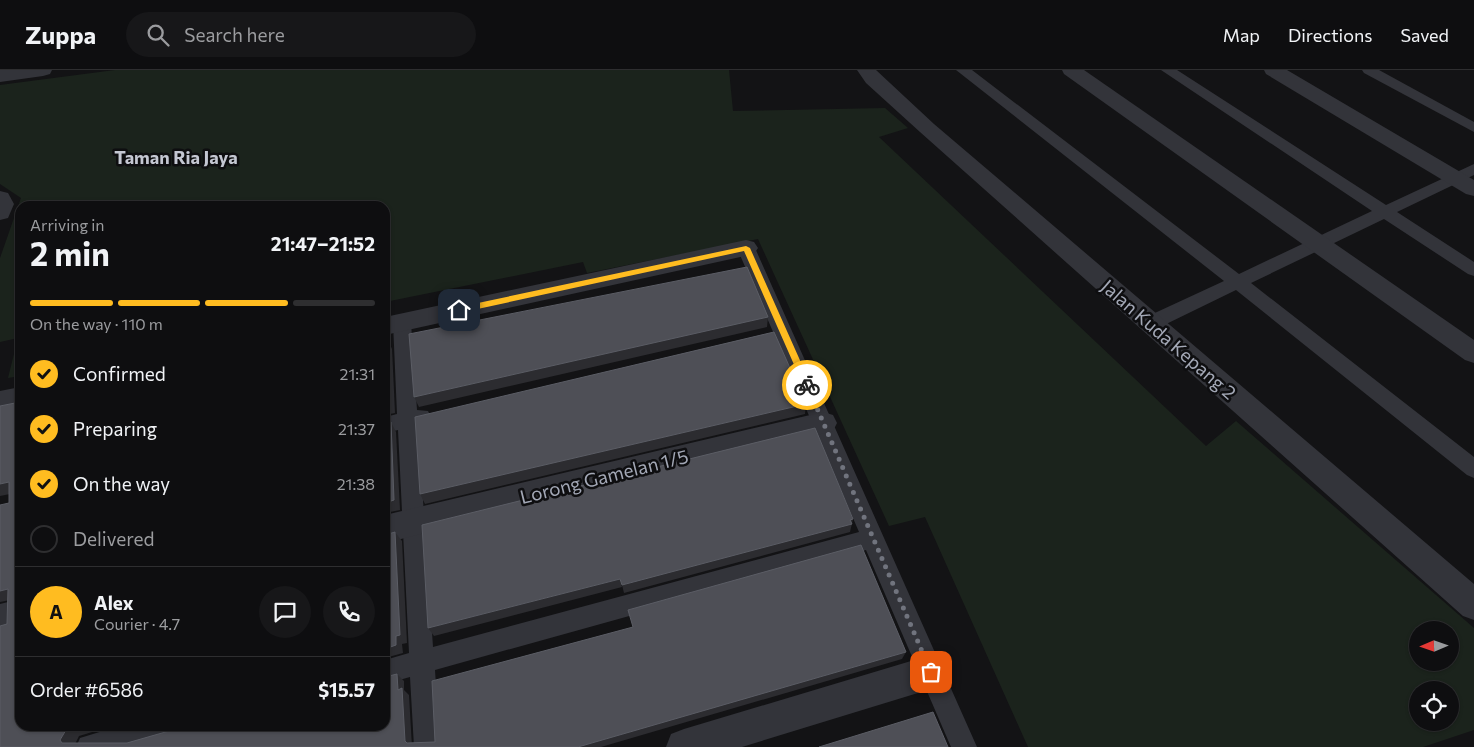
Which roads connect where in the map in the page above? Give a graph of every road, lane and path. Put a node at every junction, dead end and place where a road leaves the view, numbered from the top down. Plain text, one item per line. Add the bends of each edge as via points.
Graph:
1 (43, 70) edge
2 (866, 70) edge
3 (963, 70) edge
4 (1071, 70) edge
5 (1168, 70) edge
6 (1273, 70) edge
7 (1369, 70) edge
8 (0, 76) edge
9 (1474, 128) edge
10 (1474, 169) edge
11 (1455, 178) junction
12 (1474, 189) edge
13 (0, 198) edge
14 (1384, 212) junction
15 (0, 213) edge
16 (1319, 243) junction
17 (746, 248) joint
18 (1474, 270) edge
19 (1238, 282) junction
20 (1151, 323) junction
21 (394, 324) edge
22 (1474, 353) edge
23 (15, 399) edge
24 (0, 402) edge
25 (437, 413) edge
26 (408, 420) junction
27 (390, 423) edge
28 (823, 423) junction
29 (1474, 469) edge
30 (414, 522) junction
31 (390, 528) edge
32 (873, 538) junction
33 (1474, 605) edge
34 (15, 616) edge
35 (0, 620) edge
36 (422, 663) junction
37 (390, 671) edge
38 (931, 672) junction
39 (151, 731) edge
40 (89, 747) edge
41 (427, 747) edge
42 (684, 747) edge
43 (964, 747) edge

1 - 8 street
2 - 20 street, Jalan Kuda Kepang 2 via 927,128
3 - 19 lane
4 - 16 street
5 - 14 lane
6 - 11 street
7 - 9 lane
10 - 11 lane
11 - 12 street
11 - 14 lane
13 - 15 street via 3,204
14 - 16 lane
14 - 18 lane
16 - 19 lane
16 - 22 street
17 - 21 street
17 - 28 lane via 774,334
19 - 20 lane
19 - 29 lane
20 - 33 street, Jalan Kuda Kepang 2
21 - 26 lane
23 - 24 street
25 - 26 lane
26 - 27 lane
26 - 30 lane
28 - 30 street, Lorong Gamelan 1/5
28 - 32 lane
30 - 31 street, Lorong Gamelan 1/5
30 - 36 lane
32 - 36 lane
32 - 38 lane
34 - 35 street
36 - 37 lane
36 - 41 lane
38 - 42 street
38 - 43 lane
39 - 40 lane

